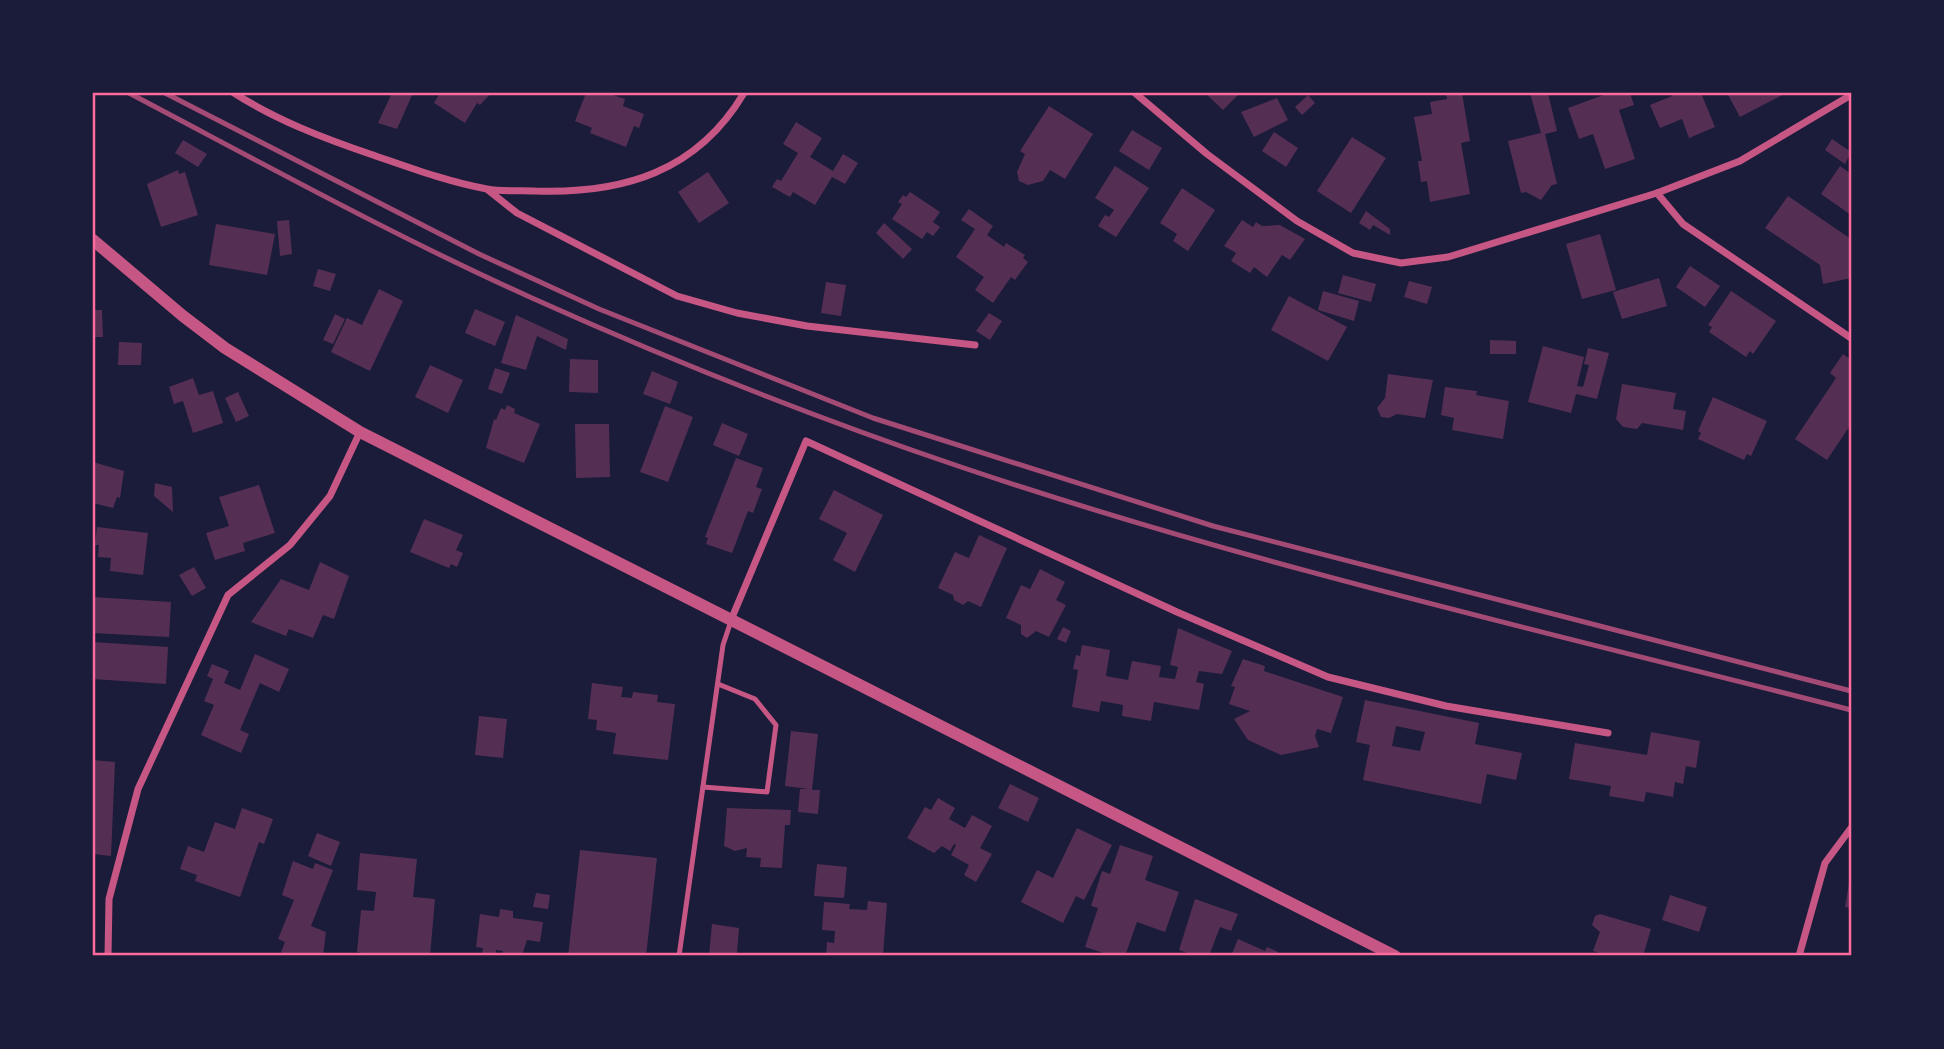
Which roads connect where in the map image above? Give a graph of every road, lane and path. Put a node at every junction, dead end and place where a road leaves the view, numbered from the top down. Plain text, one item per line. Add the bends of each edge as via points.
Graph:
1 (234, 93) edge
2 (744, 93) edge
3 (1135, 93) edge
4 (1851, 95) edge
5 (488, 189) junction
6 (1657, 192) junction
7 (93, 240) edge
8 (1851, 338) edge
9 (975, 345) dead end
10 (360, 432) junction
11 (731, 621) junction
12 (718, 684) junction
13 (1608, 733) dead end
14 (703, 787) junction
15 (1851, 828) edge
16 (108, 956) edge
17 (679, 956) edge
18 (1395, 956) edge
19 (1800, 956) edge

1 - 5 street via 322,137
2 - 5 street via 727,121 679,162 634,182 581,192
3 - 6 street via 1297,221 1353,253 1401,263 1447,257
4 - 6 street via 1740,160
5 - 9 street via 517,213 677,296 807,326
6 - 8 street via 1683,224
7 - 10 street via 225,348
10 - 11 street
10 - 16 street via 330,496 290,545 228,595 138,789 109,899
11 - 12 lane
11 - 13 street via 806,441 1328,677 1446,706
11 - 18 street
12 - 14 lane
12 - 14 lane via 755,699 776,725 767,792
14 - 17 lane
15 - 19 street via 1825,863

